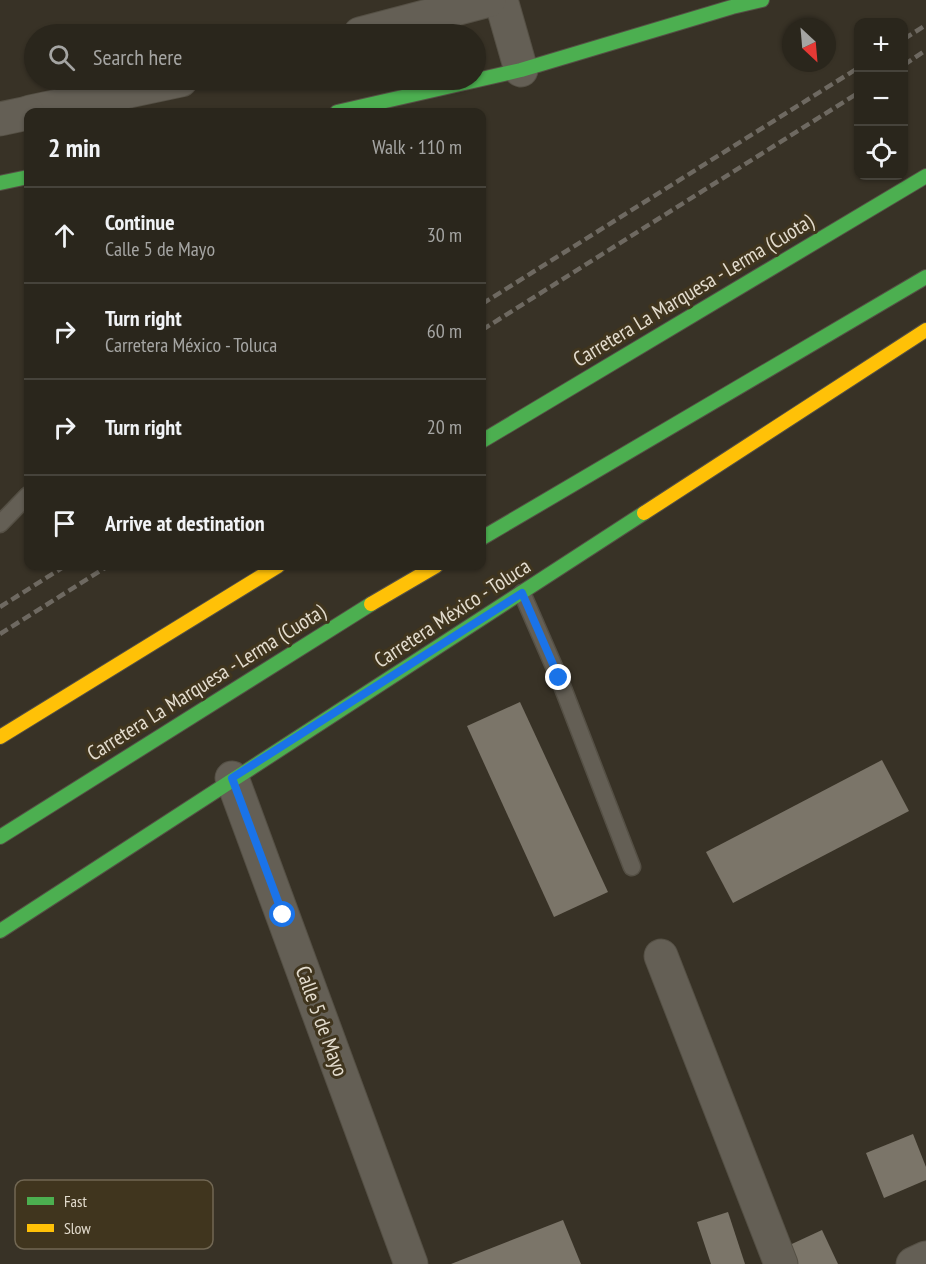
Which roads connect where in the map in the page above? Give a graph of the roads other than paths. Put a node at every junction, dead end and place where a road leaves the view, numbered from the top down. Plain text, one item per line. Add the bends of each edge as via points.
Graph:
1 (489, 0) edge
2 (501, 0) edge
3 (762, 0) edge
4 (398, 24) edge
5 (521, 70) junction
6 (486, 78) edge
7 (135, 90) edge
8 (434, 90) edge
9 (52, 108) edge
10 (355, 108) edge
11 (24, 114) edge
12 (0, 119) edge
13 (926, 176) edge
14 (24, 178) edge
15 (0, 183) edge
16 (926, 277) edge
17 (926, 330) edge
18 (486, 439) edge
19 (24, 499) edge
20 (0, 525) edge
21 (486, 536) edge
22 (271, 570) edge
23 (429, 570) edge
24 (522, 593) junction
25 (0, 737) edge
26 (232, 778) junction
27 (0, 837) edge
28 (632, 867) dead end
29 (0, 931) edge
30 (661, 956) dead end
31 (926, 1258) edge
32 (411, 1264) edge
33 (781, 1264) edge
34 (913, 1264) edge

1 - 4 street
2 - 5 street
3 - 5 main road
5 - 6 main road
7 - 9 street
8 - 10 main road
11 - 12 street
13 - 18 main road, Carretera La Marquesa - Lerma (Cuota)
14 - 15 main road
16 - 21 main road
17 - 24 main road, Carretera México - Toluca
19 - 20 lane
22 - 25 main road
23 - 27 main road, Carretera La Marquesa - Lerma (Cuota)
24 - 26 main road, Carretera México - Toluca
24 - 28 lane
26 - 29 main road, Carretera México - Toluca
26 - 32 street, Calle 5 de Mayo
30 - 33 street
31 - 34 street

